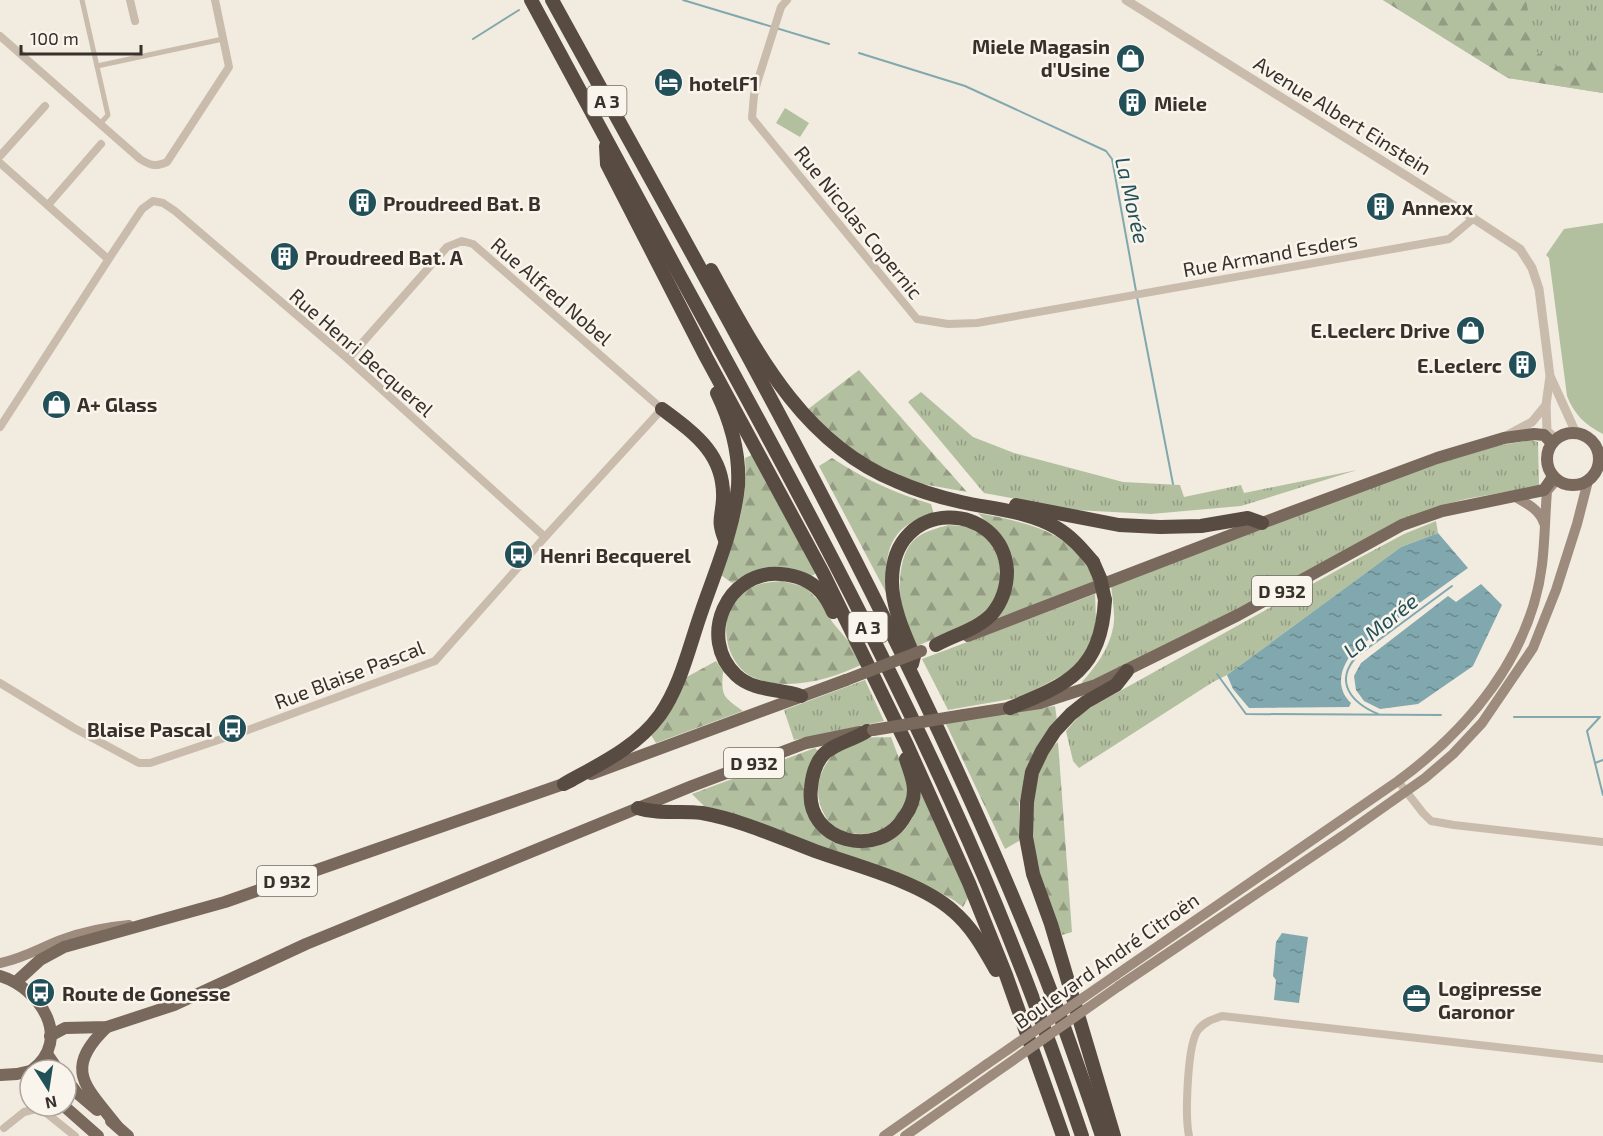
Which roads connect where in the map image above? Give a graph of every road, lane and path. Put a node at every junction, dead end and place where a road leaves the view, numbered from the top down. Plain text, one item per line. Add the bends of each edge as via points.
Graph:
1 (82, 0) edge
2 (130, 0) edge
3 (215, 0) edge
4 (531, 0) edge
5 (552, 0) edge
6 (788, 0) edge
7 (1126, 0) edge
8 (135, 21) dead end
9 (0, 36) edge
10 (223, 39) junction
11 (97, 66) junction
12 (45, 106) dead end
13 (100, 124) junction
14 (606, 141) junction
15 (101, 144) dead end
16 (0, 156) edge
17 (0, 163) edge
18 (663, 201) junction
19 (48, 205) junction
20 (1474, 218) junction
21 (108, 259) junction
22 (1101, 301) joint
23 (706, 357) junction
24 (348, 359) junction
25 (1550, 376) junction
26 (1546, 405) junction
27 (662, 409) junction
28 (0, 427) edge
29 (1576, 433) junction
30 (1504, 438) junction
31 (1554, 441) junction
32 (1599, 447) edge
33 (1595, 477) edge
34 (1555, 479) junction
35 (1514, 496) junction
36 (962, 502) junction
37 (1262, 522) junction
38 (1545, 524) junction
39 (544, 537) junction
40 (725, 540) junction
41 (847, 621) junction
42 (936, 645) junction
43 (1127, 671) junction
44 (910, 672) junction
45 (0, 683) edge
46 (801, 696) junction
47 (1010, 708) junction
48 (870, 730) junction
49 (907, 745) junction
50 (1398, 781) junction
51 (564, 784) junction
52 (1406, 792) junction
53 (638, 808) junction
54 (1603, 842) edge
55 (147, 923) junction
56 (0, 963) edge
57 (1006, 975) junction
58 (0, 976) edge
59 (1117, 980) junction
60 (16, 982) junction
61 (107, 1027) junction
62 (50, 1036) junction
63 (47, 1053) junction
64 (44, 1058) edge
65 (50, 1058) edge
66 (1603, 1059) edge
67 (18, 1073) edge
68 (0, 1075) edge
69 (78, 1094) edge
70 (78, 1118) edge
71 (117, 1126) junction
72 (4, 1128) dead end
73 (75, 1136) edge
74 (98, 1136) edge
75 (128, 1136) edge
76 (884, 1136) edge
77 (905, 1136) edge
78 (1064, 1136) edge
79 (1082, 1136) edge
80 (1102, 1136) edge
81 (1114, 1136) edge
82 (1189, 1136) edge

1 - 11 street
2 - 8 street
3 - 10 street
4 - 14 highway, A 3
5 - 18 highway, A 3
6 - 22 street, Rue Nicolas Copernic via 772,34 754,95 752,118 917,319 977,323
7 - 20 street, Avenue Albert Einstein
9 - 13 street
10 - 11 street
10 - 13 street via 229,67 167,162 150,166
11 - 13 street via 108,115
12 - 16 street
14 - 23 highway via 607,164
14 - 79 highway, A 3 via 803,501 895,681 952,802 1017,957
15 - 19 street
17 - 19 street
18 - 36 highway via 676,209 770,372 821,433 856,462 895,481
18 - 44 highway, A 3 via 816,486
19 - 21 street
20 - 22 street, Rue Armand Esders via 1449,238
20 - 25 street, Avenue Albert Einstein via 1520,249 1532,268 1539,289
21 - 24 street, Rue Henri Becquerel via 142,209 153,201 163,203
21 - 28 street, Rue Henri Becquerel
23 - 40 highway via 709,377 732,428 737,453 738,485
23 - 41 highway
24 - 27 street, Rue Alfred Nobel via 447,247 462,241 473,244
24 - 39 street, Rue Henri Becquerel
25 - 26 street, Avenue Albert Einstein
25 - 29 street, Avenue Albert Einstein
26 - 30 street via 1532,422
26 - 31 street, Avenue Albert Einstein via 1547,431
27 - 39 street, Rue Blaise Pascal
27 - 40 highway via 697,435 714,457 723,482 719,526
29 - 31 main road
29 - 32 main road
30 - 31 main road, D 932 via 1539,434
30 - 37 main road, D 932 via 1437,458
31 - 34 main road via 1548,450 1547,464
32 - 33 main road
33 - 34 main road via 1572,486
33 - 52 main road, Boulevard André Citroën via 1533,648 1482,723 1453,754
34 - 35 main road, D 932 via 1544,490
34 - 38 main road, Boulevard André Citroën via 1547,491
35 - 38 main road via 1532,506
35 - 43 main road, D 932 via 1443,511 1402,525
36 - 37 highway via 975,499 1119,525 1201,526 1248,518
36 - 47 highway, bridge via 1024,515 1055,527 1076,542 1093,562 1100,578 1105,600 1104,623 1097,646 1084,666 1053,689
37 - 42 main road, D 932
38 - 50 main road, Boulevard André Citroën via 1537,592 1511,659 1456,732
39 - 45 street, Rue Blaise Pascal via 435,661 160,760 139,763
40 - 51 highway via 676,687 660,715 626,748
41 - 46 highway via 837,617 808,581 791,575 771,573 751,578 725,603 718,625 720,645 736,675 750,684
41 - 49 highway
42 - 44 highway via 985,620 1002,598 1006,583 1006,562 999,544 980,526 960,518 939,518 917,526 904,538 895,557 894,599 914,656
42 - 46 main road, D 932, bridge
43 - 47 main road, D 932 via 1056,699
43 - 81 highway via 1116,685 1071,714 1042,751 1032,772 1026,837 1033,874
44 - 80 highway, A 3 via 1035,950
46 - 51 main road, D 932
47 - 48 main road, D 932, bridge
48 - 49 highway via 823,755 813,775 810,794 815,814 828,831 846,840 868,842 886,836 900,825 914,790
48 - 53 main road, D 932 via 806,743
49 - 57 highway
50 - 52 street
50 - 59 main road, Boulevard André Citroën
51 - 55 main road, D 932 via 225,902
52 - 54 street via 1431,821
52 - 59 main road, Boulevard André Citroën
53 - 57 highway via 650,812 702,813 736,822 923,890 970,928 996,969
53 - 61 main road, D 932 via 306,944 174,1005
55 - 56 main road via 95,930
55 - 60 main road, D 932 via 64,947 40,960
57 - 78 highway
58 - 60 main road
59 - 76 main road, Boulevard André Citroën, bridge
59 - 77 main road, Boulevard André Citroën, bridge via 992,1076
60 - 62 main road via 45,1011
61 - 62 main road, D 932 via 65,1028
61 - 71 main road via 88,1046 82,1071 86,1087
62 - 63 main road
63 - 64 main road
63 - 65 main road
66 - 82 street via 1222,1016 1204,1024 1194,1039 1186,1098
67 - 68 main road
69 - 71 main road
70 - 74 main road
71 - 75 main road
72 - 73 street via 24,1112 40,1108

